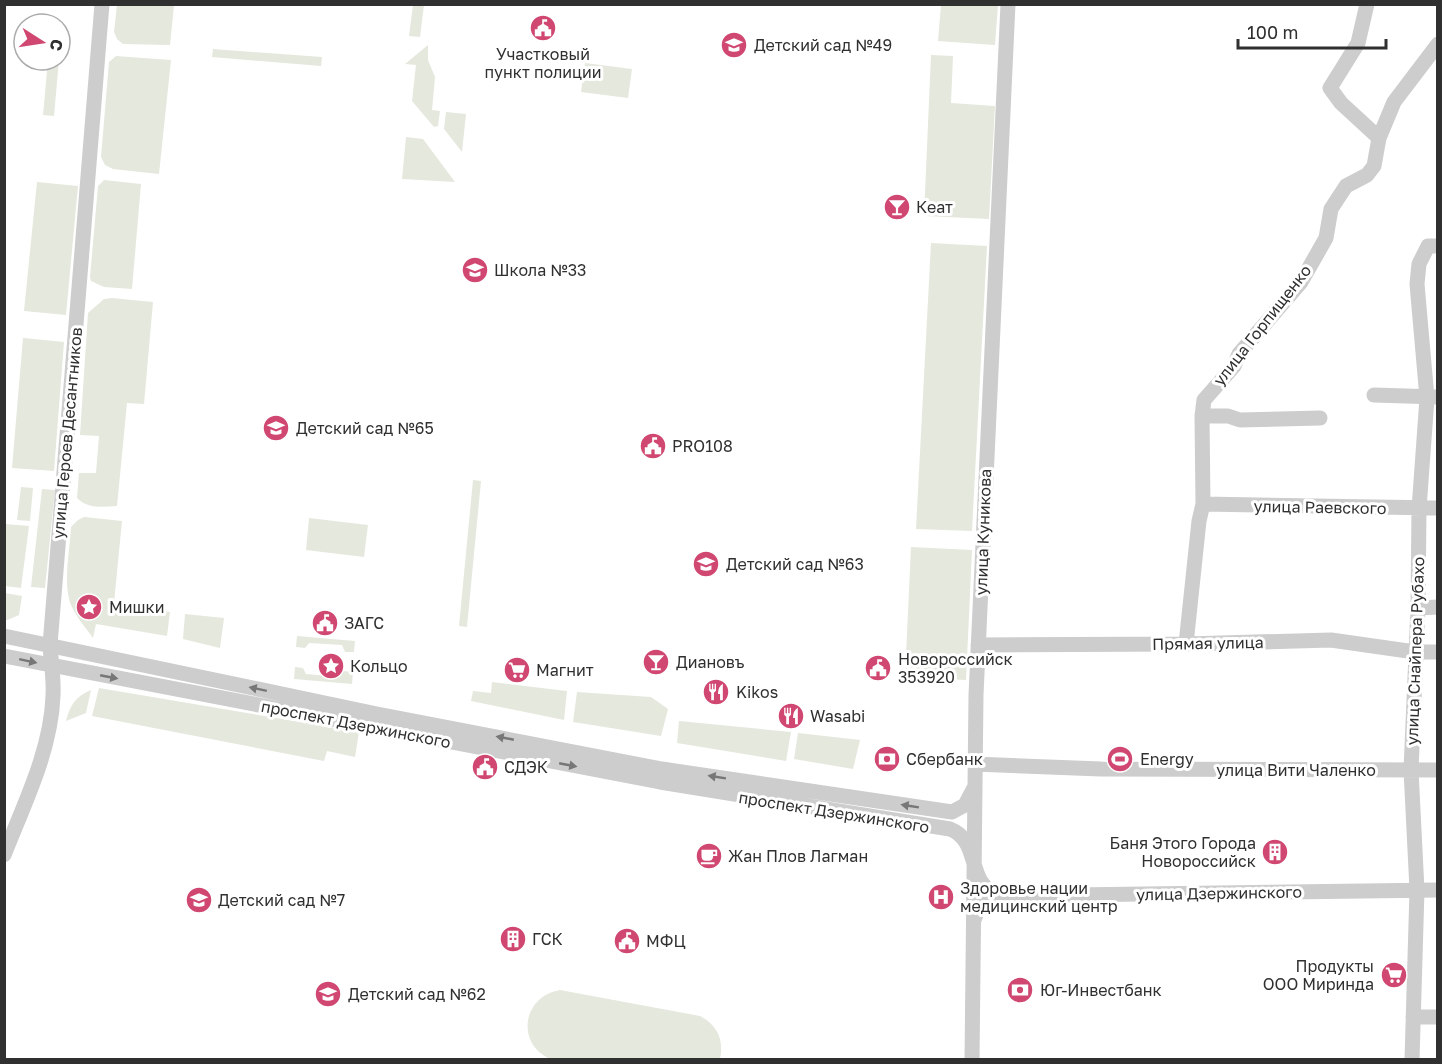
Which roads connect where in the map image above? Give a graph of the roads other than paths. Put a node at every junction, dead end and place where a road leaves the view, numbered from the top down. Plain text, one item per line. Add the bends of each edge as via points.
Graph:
1 (102, 4) edge
2 (1008, 4) edge
3 (1366, 4) edge
4 (1437, 44) edge
5 (1379, 138) junction
6 (1433, 246) edge
7 (1374, 395) dead end
8 (1432, 398) edge
9 (1202, 416) junction
10 (1320, 418) dead end
11 (1203, 504) junction
12 (1437, 508) edge
13 (1419, 509) junction
14 (1437, 607) edge
15 (1418, 608) junction
16 (4, 636) edge
17 (1186, 644) junction
18 (50, 645) junction
19 (978, 645) junction
20 (1415, 652) junction
21 (1437, 652) edge
22 (4, 656) edge
23 (51, 666) junction
24 (974, 764) junction
25 (1411, 770) junction
26 (1437, 770) edge
27 (661, 776) junction
28 (975, 785) junction
29 (952, 812) junction
30 (972, 823) junction
31 (950, 830) junction
32 (4, 855) edge
33 (974, 862) junction
34 (1417, 890) junction
35 (1437, 890) edge
36 (1001, 896) junction
37 (973, 922) junction
38 (1413, 1017) junction
39 (1437, 1017) edge
40 (972, 1059) edge
41 (1412, 1059) edge

1 - 18 street, улица Героев Десантников
2 - 19 street, улица Куникова
3 - 5 street via 1358,43 1330,88
4 - 5 street, улица Горпищенко via 1394,102
5 - 9 street, улица Горпищенко via 1374,166 1367,175 1346,186 1331,209 1326,238 1301,282 1209,391
6 - 8 street, улица Снайпера Рубахо via 1419,264 1417,284
7 - 8 street
8 - 13 street, улица Снайпера Рубахо
9 - 10 street via 1240,420
9 - 11 street, улица Горпищенко
11 - 13 street, улица Раевского
11 - 17 street, улица Горпищенко
12 - 13 street, улица Раевского
13 - 15 street, улица Снайпера Рубахо
14 - 15 street
15 - 20 street, улица Снайпера Рубахо
16 - 18 street, проспект Дзержинского
17 - 19 street, Прямая улица
17 - 20 street, Прямая улица via 1331,640
18 - 23 street, улица Героев Десантников
27 -> 18 street, проспект Дзержинского
19 - 24 street, улица Куникова
20 - 21 street, Прямая улица
20 - 25 street, улица Снайпера Рубахо
22 -> 23 street, проспект Дзержинского
23 -> 27 street, проспект Дзержинского
23 - 32 street, улица Героев Десантников via 53,695 40,762
24 - 25 street, улица Вити Чаленко via 1101,769
24 - 28 street, улица Куникова
25 - 26 street, улица Вити Чаленко
25 - 34 street, улица Снайпера Рубахо
29 -> 27 street, проспект Дзержинского
27 - 31 street, проспект Дзержинского
28 - 29 street, проспект Дзержинского via 965,805
28 - 30 street, улица Куникова
29 - 30 street
30 - 31 street
30 - 33 street, улица Куникова
31 - 33 street, проспект Дзержинского via 963,838
33 - 36 street, проспект Дзержинского via 981,884
33 - 37 street, улица Куникова
34 - 35 street, улица Дзержинского
34 - 36 street, улица Дзержинского
34 - 38 street, улица Снайпера Рубахо
36 - 37 street via 986,902
37 - 40 street, улица Куникова
38 - 39 street
38 - 41 street, улица Снайпера Рубахо

